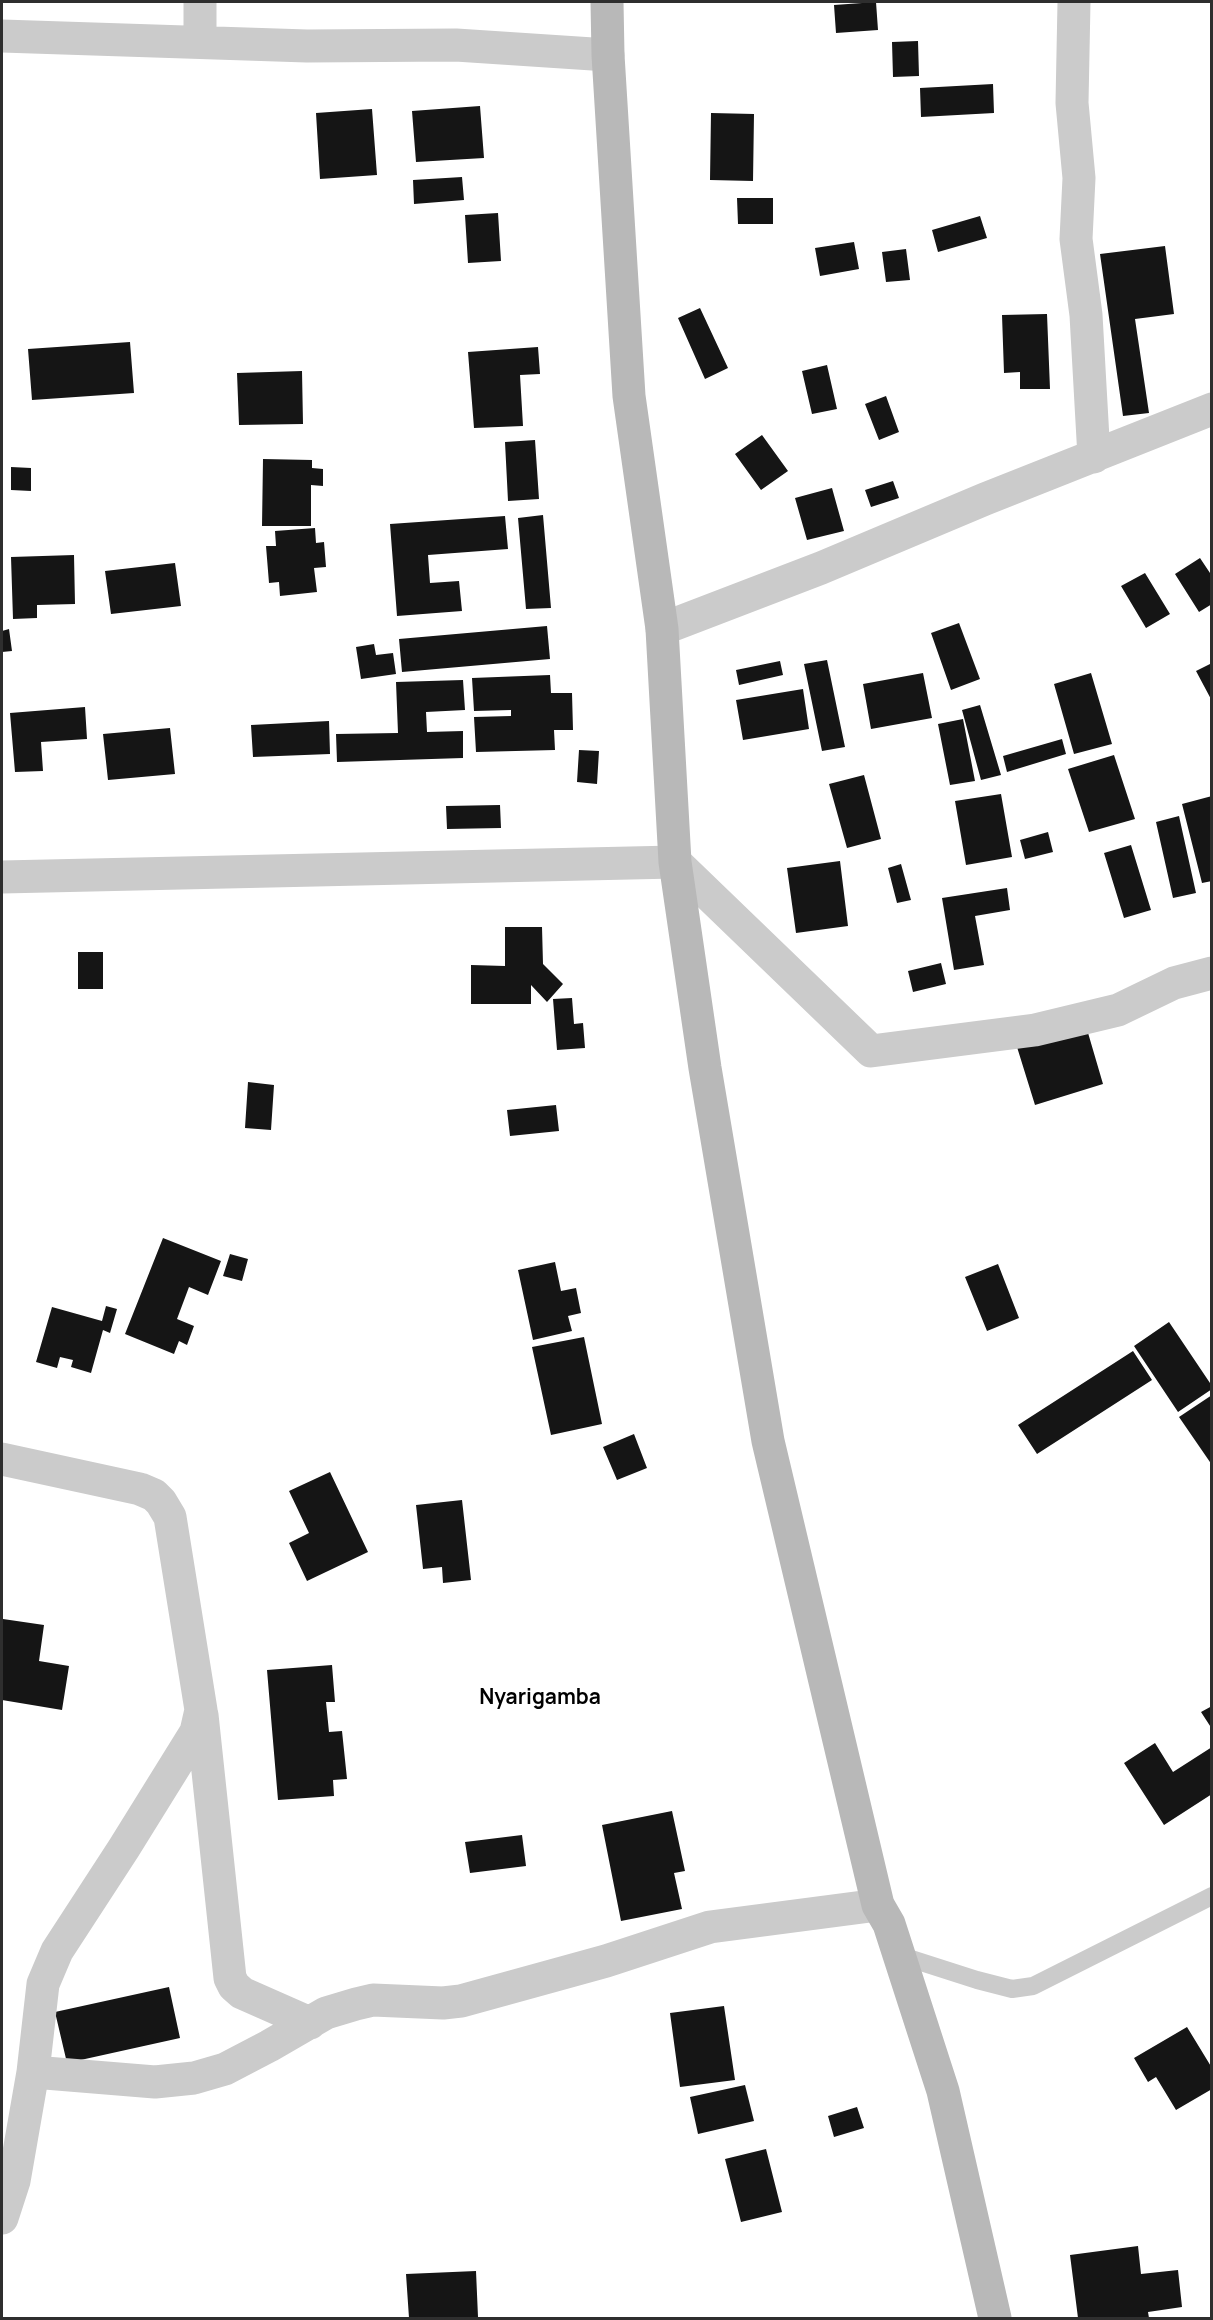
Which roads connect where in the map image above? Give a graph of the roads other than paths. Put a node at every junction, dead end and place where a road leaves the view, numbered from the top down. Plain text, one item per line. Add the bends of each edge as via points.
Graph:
1 (200, 2) edge
2 (607, 2) edge
3 (1074, 2) edge
4 (2, 36) edge
5 (200, 41) junction
6 (608, 55) junction
7 (1212, 409) edge
8 (1094, 457) junction
9 (662, 629) junction
10 (675, 862) junction
11 (2, 877) edge
12 (1212, 973) edge
13 (2, 1459) edge
14 (201, 1710) junction
15 (1212, 1896) edge
16 (878, 1905) junction
17 (899, 1955) junction
18 (310, 2023) junction
19 (33, 2072) junction
20 (2, 2218) edge
21 (995, 2319) edge

1 - 5 street
2 - 6 street
3 - 8 street via 1072,103 1079,178 1076,240 1086,315
4 - 5 street
5 - 6 street via 306,46 456,45
6 - 9 street via 629,396
7 - 8 street
8 - 9 street
9 - 10 street
10 - 11 street
10 - 12 street via 871,1051 1035,1030 1118,1010 1174,983
10 - 16 street via 705,1068 768,1441
13 - 14 street via 140,1489 161,1502 170,1517
14 - 18 street via 230,1978 242,1993
14 - 19 street via 196,1732 57,1951 43,1984
15 - 17 lane via 1033,1986 1012,1989
16 - 17 street
16 - 18 street via 710,1927 461,2001 373,2000 326,2013
17 - 21 street via 943,2091
18 - 19 street via 225,2069 194,2078 155,2082
19 - 20 street via 14,2181

